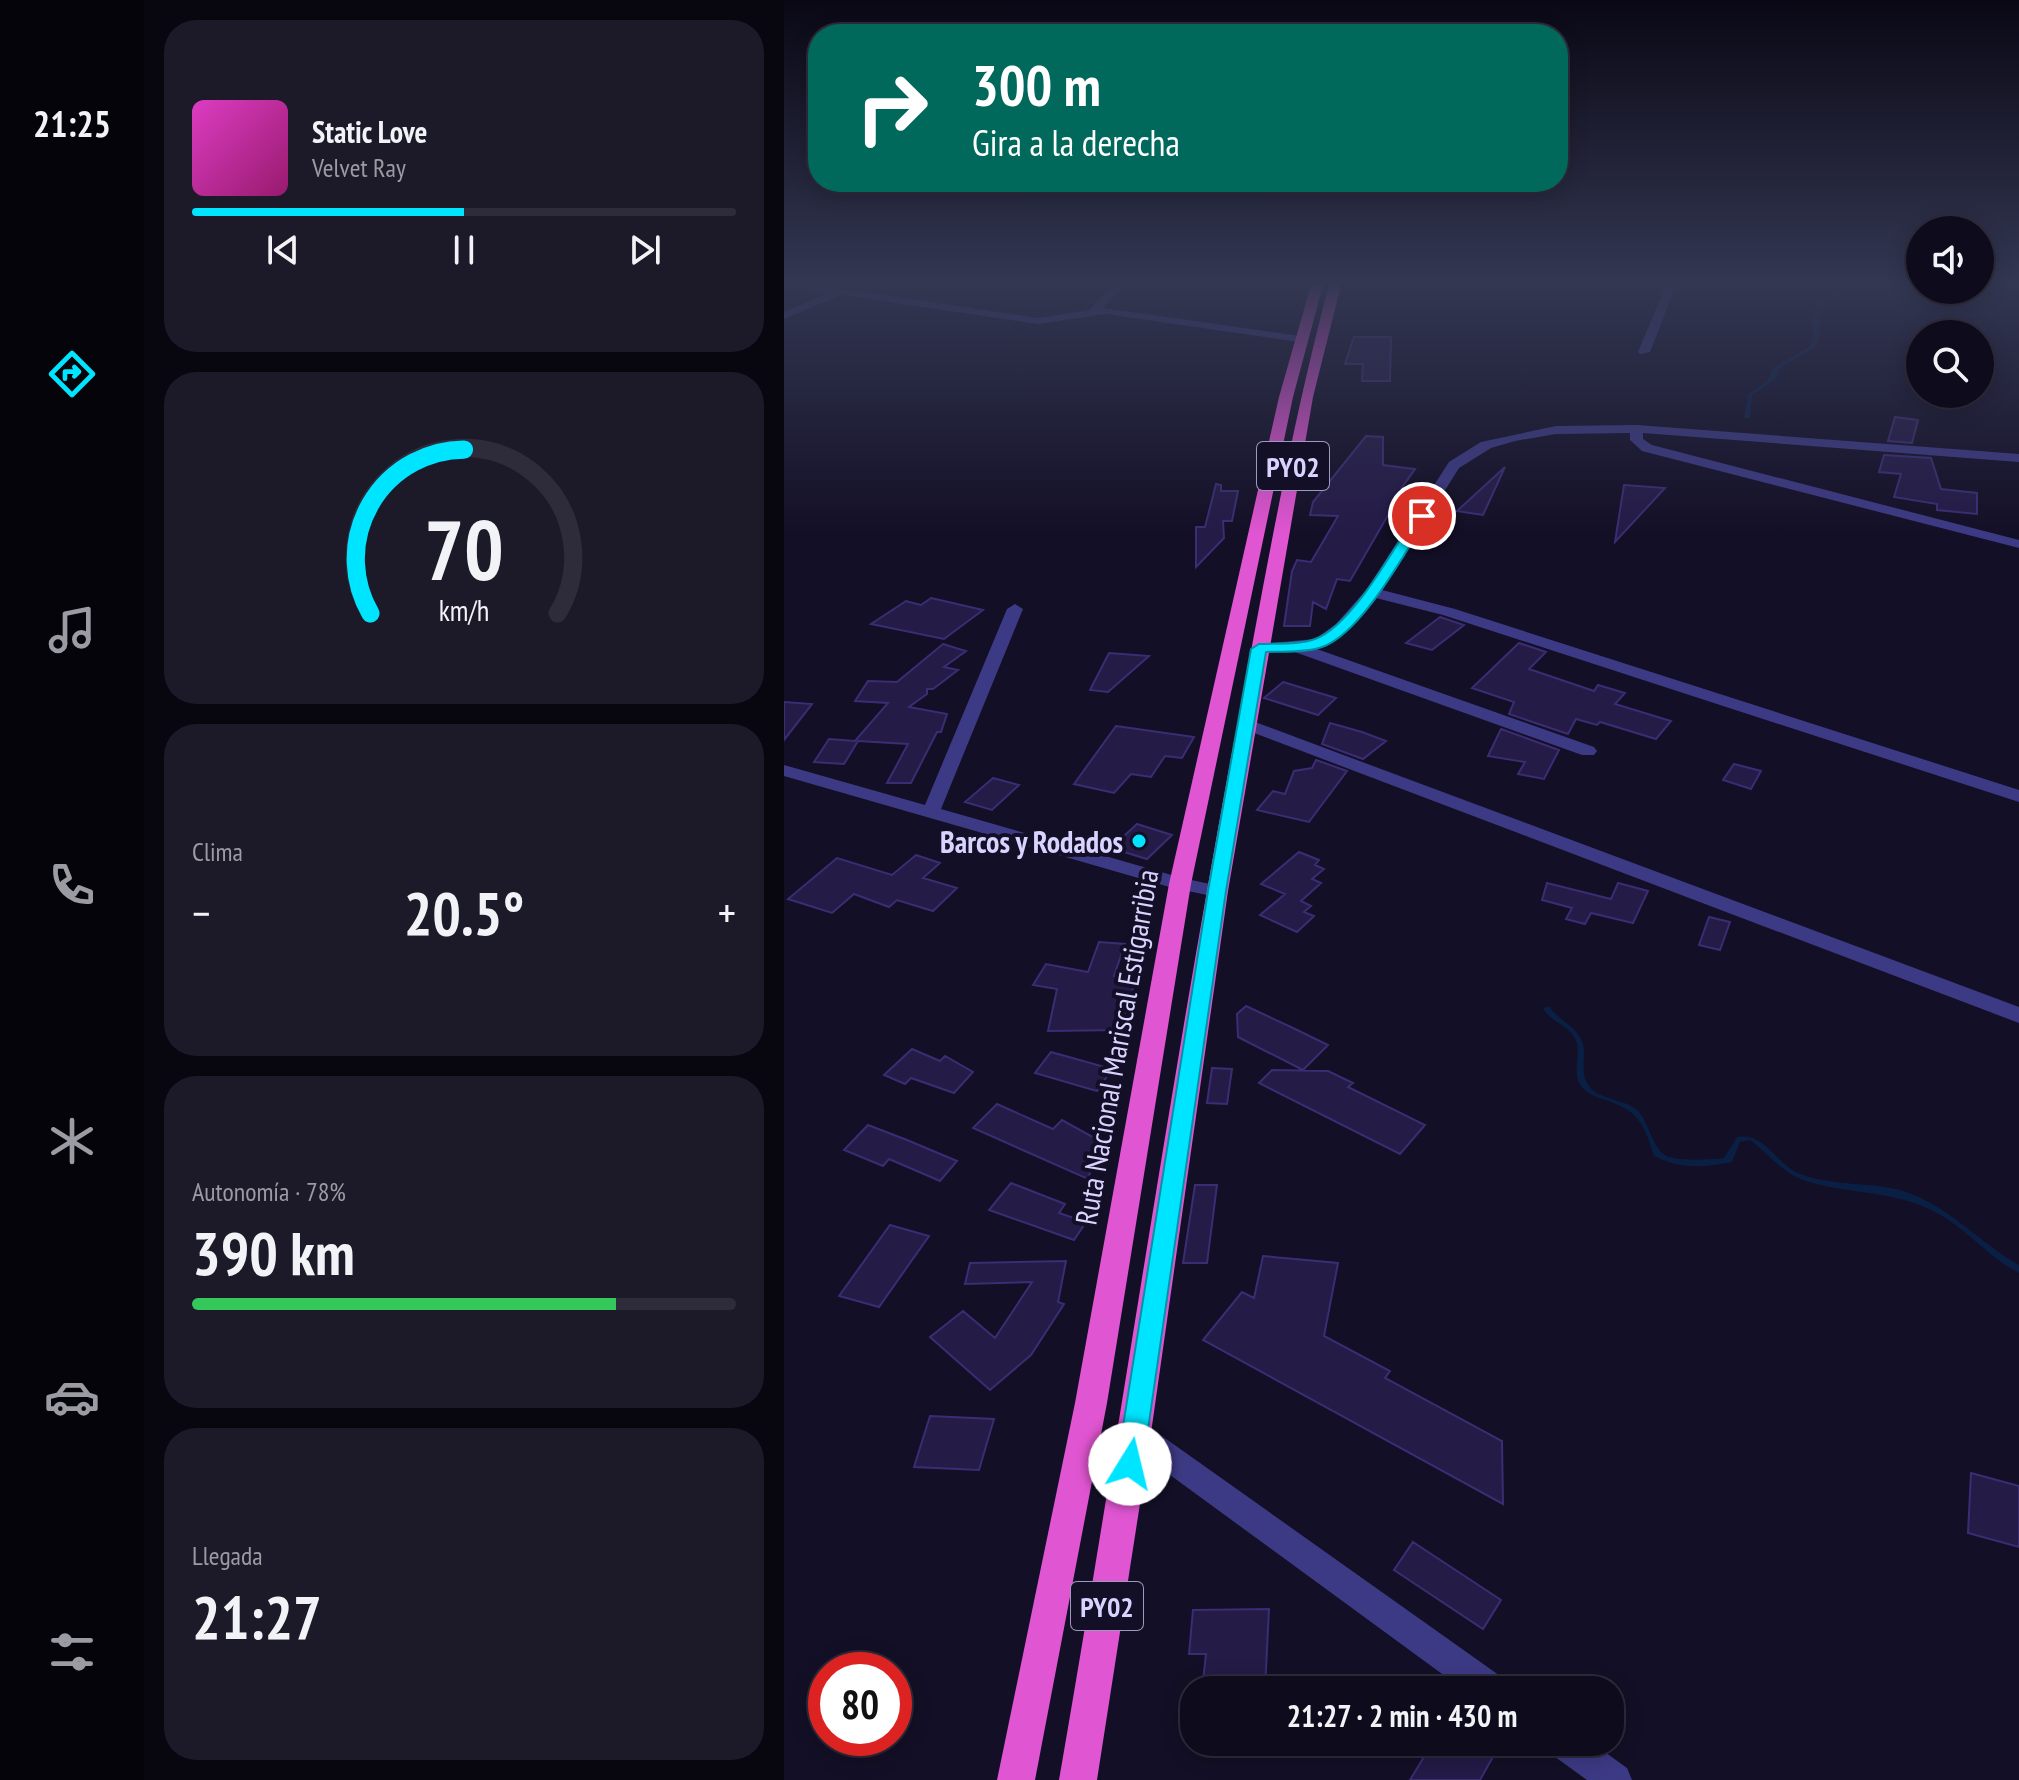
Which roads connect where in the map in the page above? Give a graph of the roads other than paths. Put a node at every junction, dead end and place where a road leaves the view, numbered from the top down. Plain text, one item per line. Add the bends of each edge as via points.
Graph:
1 (1294, 368) edge
2 (1313, 368) edge
3 (1637, 429) junction
4 (2019, 458) edge
5 (2019, 544) edge
6 (1373, 592) junction
7 (1015, 609) dead end
8 (1288, 645) junction
9 (1259, 649) junction
10 (1247, 724) junction
11 (1588, 751) dead end
12 (784, 770) edge
13 (2019, 796) edge
14 (931, 812) junction
15 (1180, 884) junction
16 (1217, 891) junction
17 (2019, 1015) edge
18 (1135, 1433) junction
19 (1472, 1676) edge
20 (1582, 1756) edge
21 (1016, 1780) edge
22 (1078, 1780) edge
23 (1615, 1780) edge

1 - 15 highway, Ruta Nacional Mariscal Estigarribia / PY02
2 - 9 highway, PY02
3 - 4 street
3 - 5 street via 1636,440 1647,448
3 - 6 street via 1538,432 1471,453 1454,465
6 - 8 street via 1342,627 1319,643
6 - 13 street
7 - 14 street
8 - 9 street
8 - 11 street
9 - 10 highway, PY02
10 - 16 highway, PY02
10 - 17 street
12 - 14 street
14 - 15 street
15 - 16 street
15 - 21 highway, Ruta Nacional Mariscal Estigarribia / PY02 via 1091,1403
16 - 18 highway, PY02
18 - 19 street
18 - 22 highway, PY02
20 - 23 street

